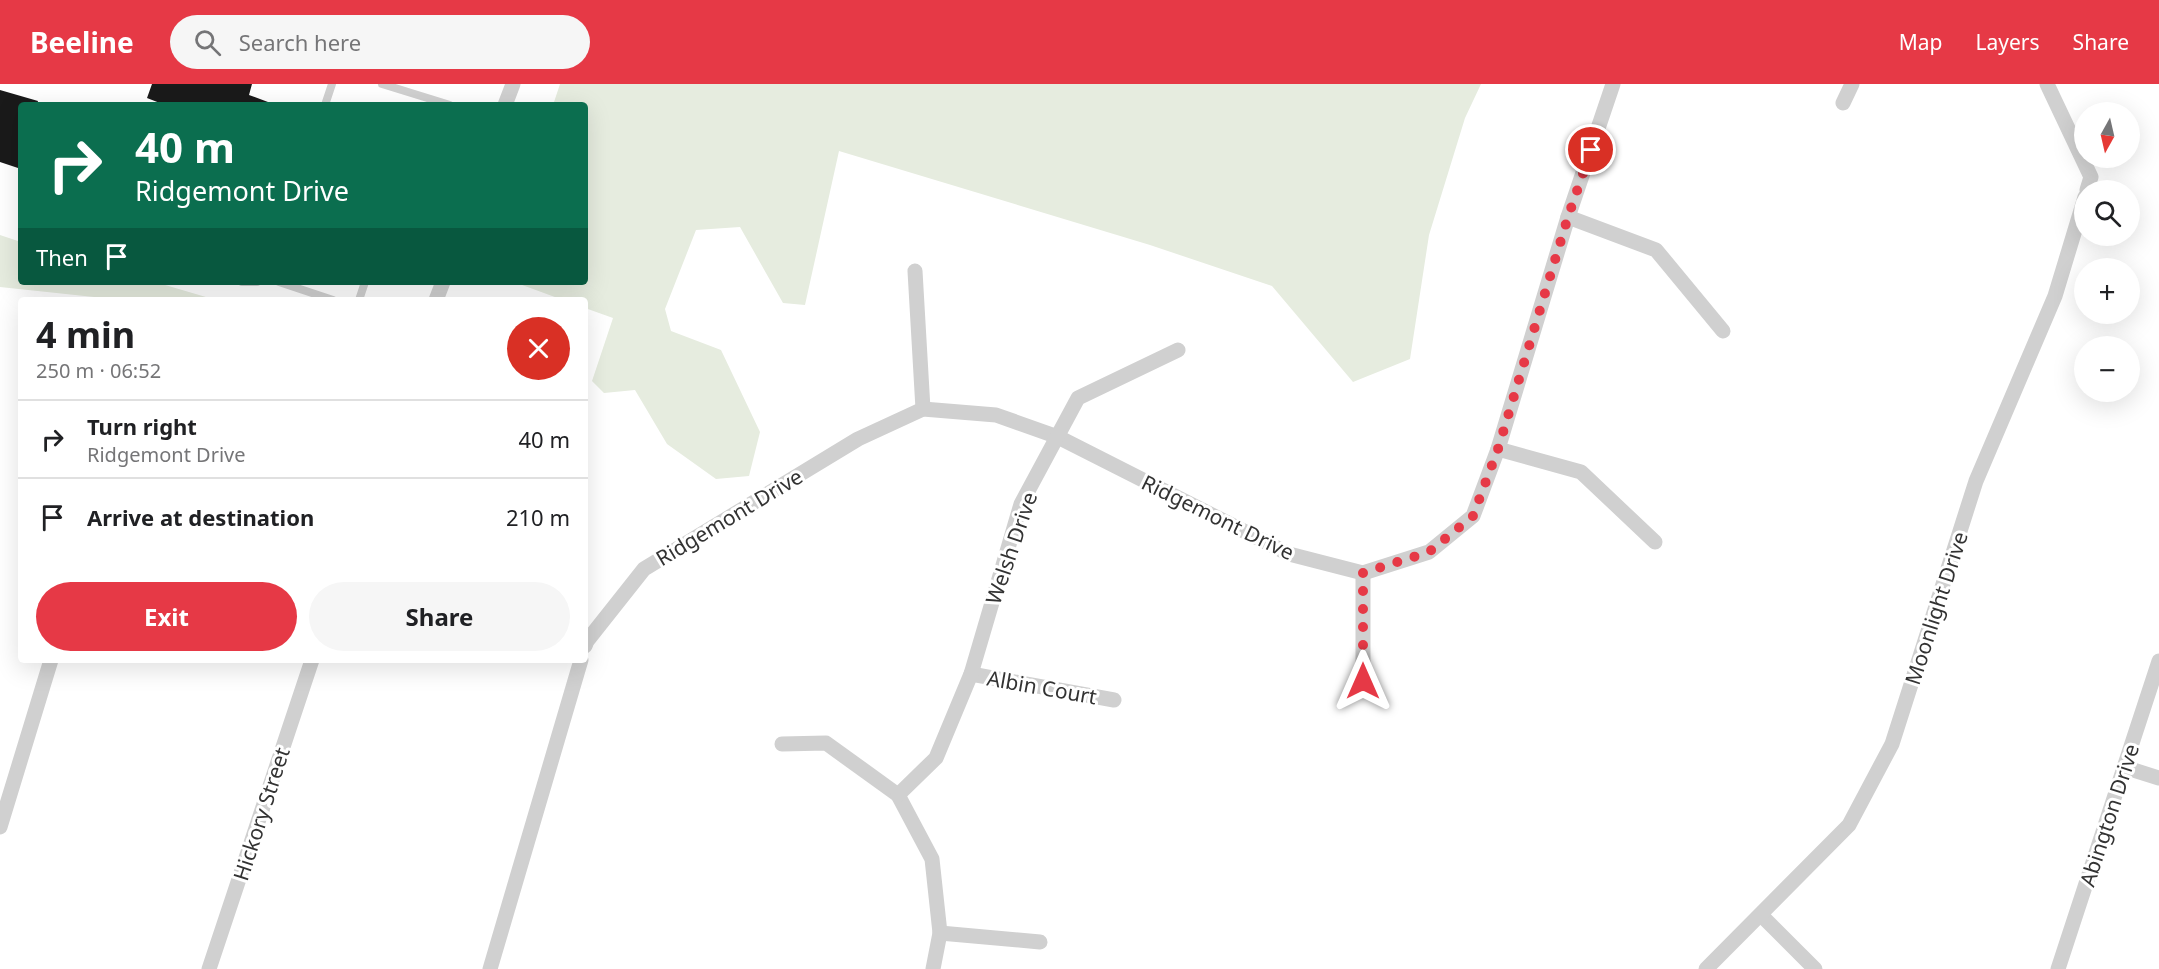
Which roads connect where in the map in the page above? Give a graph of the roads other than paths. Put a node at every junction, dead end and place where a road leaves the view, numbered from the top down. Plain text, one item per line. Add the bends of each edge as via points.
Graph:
1 (332, 84) edge
2 (382, 84) edge
3 (513, 84) edge
4 (1613, 84) edge
5 (1852, 84) edge
6 (2047, 84) edge
7 (325, 102) edge
8 (440, 102) edge
9 (506, 102) edge
10 (1843, 103) dead end
11 (2090, 180) edge
12 (1568, 217) junction
13 (2074, 233) edge
14 (915, 271) dead end
15 (288, 285) edge
16 (313, 285) edge
17 (310, 292) junction
18 (324, 297) edge
19 (1723, 331) dead end
20 (1178, 350) dead end
21 (923, 409) junction
22 (1058, 437) junction
23 (1498, 449) junction
24 (1655, 542) dead end
25 (1363, 573) junction
26 (588, 640) edge
27 (2159, 661) edge
28 (50, 663) edge
29 (311, 663) edge
30 (580, 663) edge
31 (970, 674) junction
32 (1363, 681) dead end
33 (1114, 700) dead end
34 (782, 744) dead end
35 (2124, 767) junction
36 (2159, 778) edge
37 (898, 795) junction
38 (5, 799) edge
39 (0, 827) edge
40 (1761, 915) junction
41 (940, 933) junction
42 (1040, 942) dead end
43 (209, 969) edge
44 (490, 969) edge
45 (933, 969) edge
46 (1706, 969) edge
47 (1815, 969) edge
48 (2058, 969) edge

1 - 7 lane
2 - 8 lane
3 - 9 street
4 - 12 street
5 - 10 street
6 - 11 street
12 - 19 street via 1656,250
12 - 23 street
13 - 40 street, Moonlight Drive via 2055,296 1976,480 1892,744 1849,825
14 - 21 street
15 - 17 lane
16 - 17 lane
17 - 18 lane
20 - 22 street, Welsh Drive via 1078,398
21 - 22 street, Ridgemont Drive via 996,415
21 - 26 street, Ridgemont Drive via 858,439 644,569
22 - 25 street, Ridgemont Drive via 1289,554
22 - 31 street, Welsh Drive via 1021,504
23 - 24 street via 1581,471
23 - 25 street via 1473,516 1429,552
25 - 32 street
27 - 35 street, Abington Drive
28 - 38 street
29 - 43 street, Hickory Street
30 - 44 street
31 - 33 street, Albin Court
31 - 37 street, Welsh Drive via 936,758
34 - 37 street via 826,743
35 - 36 street
35 - 48 street, Abington Drive
37 - 41 street via 932,859
38 - 39 street
40 - 46 street, Moonlight Drive
40 - 47 street
41 - 42 street
41 - 45 street

